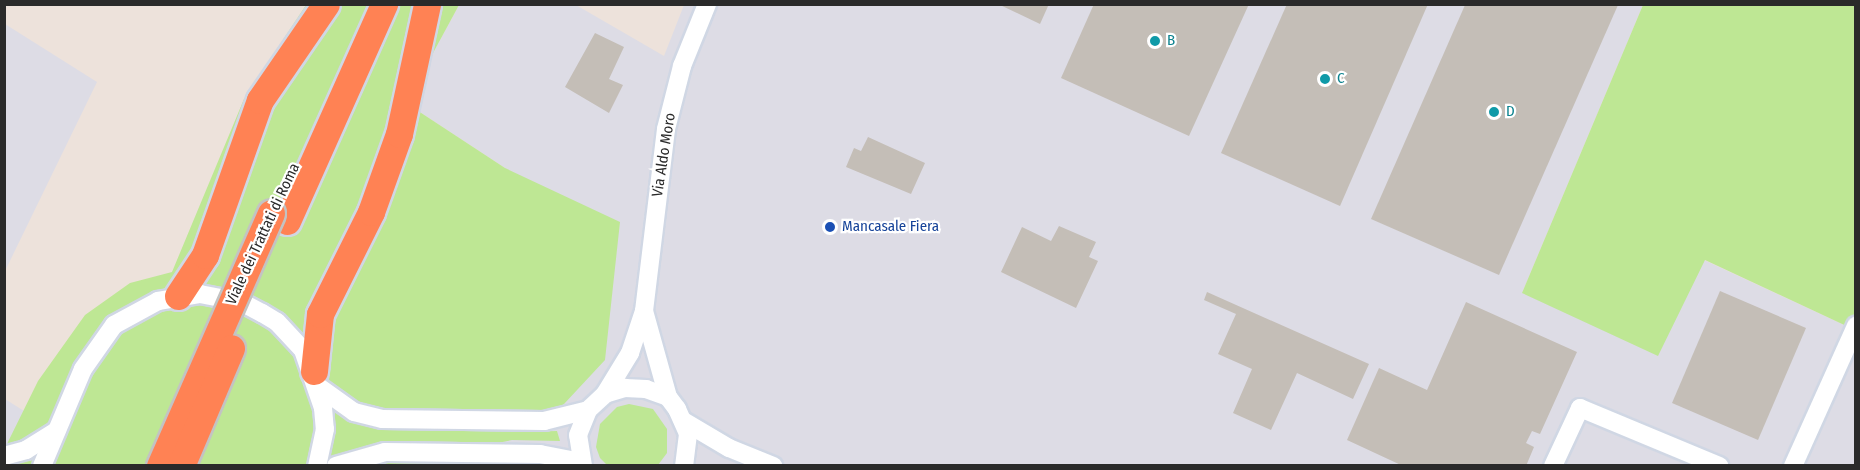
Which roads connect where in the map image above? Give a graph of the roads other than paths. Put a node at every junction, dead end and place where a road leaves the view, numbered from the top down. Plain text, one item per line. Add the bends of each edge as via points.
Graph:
1 (326, 4) edge
2 (370, 4) edge
3 (384, 4) edge
4 (427, 4) edge
5 (707, 4) edge
6 (279, 217) junction
7 (178, 296) junction
8 (644, 311) junction
9 (1856, 326) edge
10 (316, 379) junction
11 (605, 394) junction
12 (668, 397) junction
13 (588, 410) junction
14 (685, 422) junction
15 (57, 431) junction
16 (4, 456) edge
17 (582, 464) edge
18 (42, 465) edge
19 (160, 465) edge
20 (181, 465) edge
21 (318, 465) edge
22 (336, 465) edge
23 (684, 465) edge
24 (773, 465) edge
25 (1553, 465) edge
26 (1719, 465) edge
27 (1793, 465) edge

1 - 7 highway via 260,100 205,255
2 - 6 highway, Viale dei Trattati di Roma
3 - 6 highway, Viale dei Trattati di Roma
4 - 10 highway via 399,134 371,212 320,314
5 - 8 street, Via Aldo Moro via 682,66 666,129
6 - 19 highway, Viale dei Trattati di Roma, bridge
6 - 20 highway, Viale dei Trattati di Roma, bridge
7 - 10 street via 220,296 262,313 289,333
7 - 15 street via 141,308 114,325 83,369
8 - 11 street, Via Aldo Moro via 630,352
8 - 12 street, Via Aldo Moro
9 - 27 street
10 - 13 street via 354,412 382,418 544,421
10 - 21 street via 325,429
11 - 12 street via 625,388 646,389
11 - 13 street, Via Aldo Moro
12 - 14 street, Via Aldo Moro
13 - 17 street via 578,435
14 - 23 street via 689,446
14 - 24 street via 729,448
15 - 16 street via 26,450
15 - 18 street
17 - 22 street via 540,454 385,452
25 - 26 street via 1580,408

